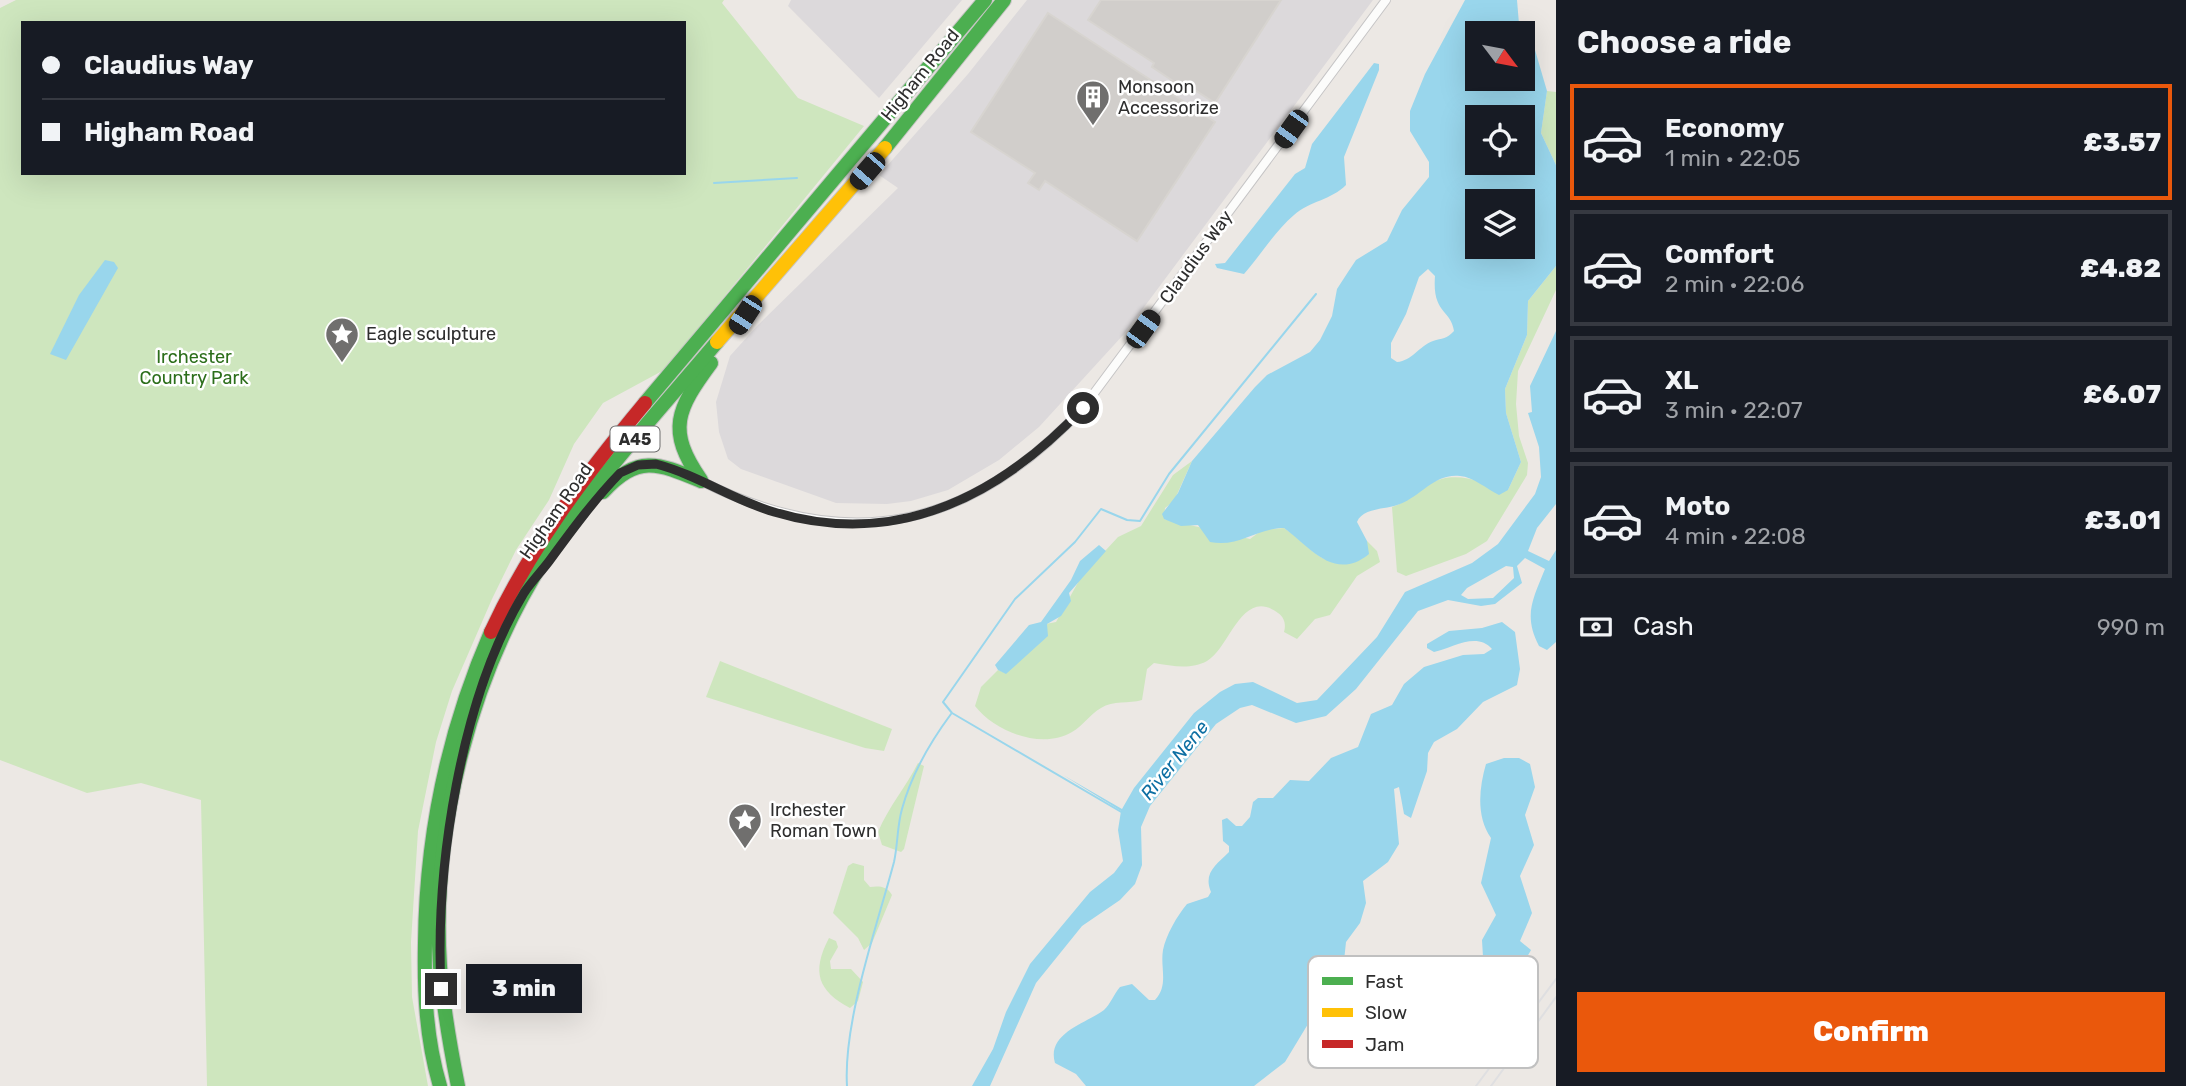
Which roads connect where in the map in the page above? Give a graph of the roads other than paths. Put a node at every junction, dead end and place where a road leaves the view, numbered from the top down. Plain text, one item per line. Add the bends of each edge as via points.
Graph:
1 (985, 0) edge
2 (1004, 0) edge
3 (1386, 0) edge
4 (757, 296) junction
5 (702, 481) junction
6 (524, 593) junction
7 (440, 1086) edge
8 (458, 1086) edge

1 - 7 highway, Higham Road / A45 via 591,468 526,561 499,614 446,762 426,871 424,973 432,1063
2 - 4 highway, Higham Road / A45 via 867,171
3 - 5 street, Claudius Way via 1091,399 1059,434 993,486 951,506 873,523 824,522 775,513
4 - 5 highway via 681,406 678,443
4 - 6 highway, Higham Road / A45 via 611,467 565,526
5 - 6 highway via 656,464 620,473
6 - 8 highway, Higham Road / A45 via 471,725 441,879 442,1013

